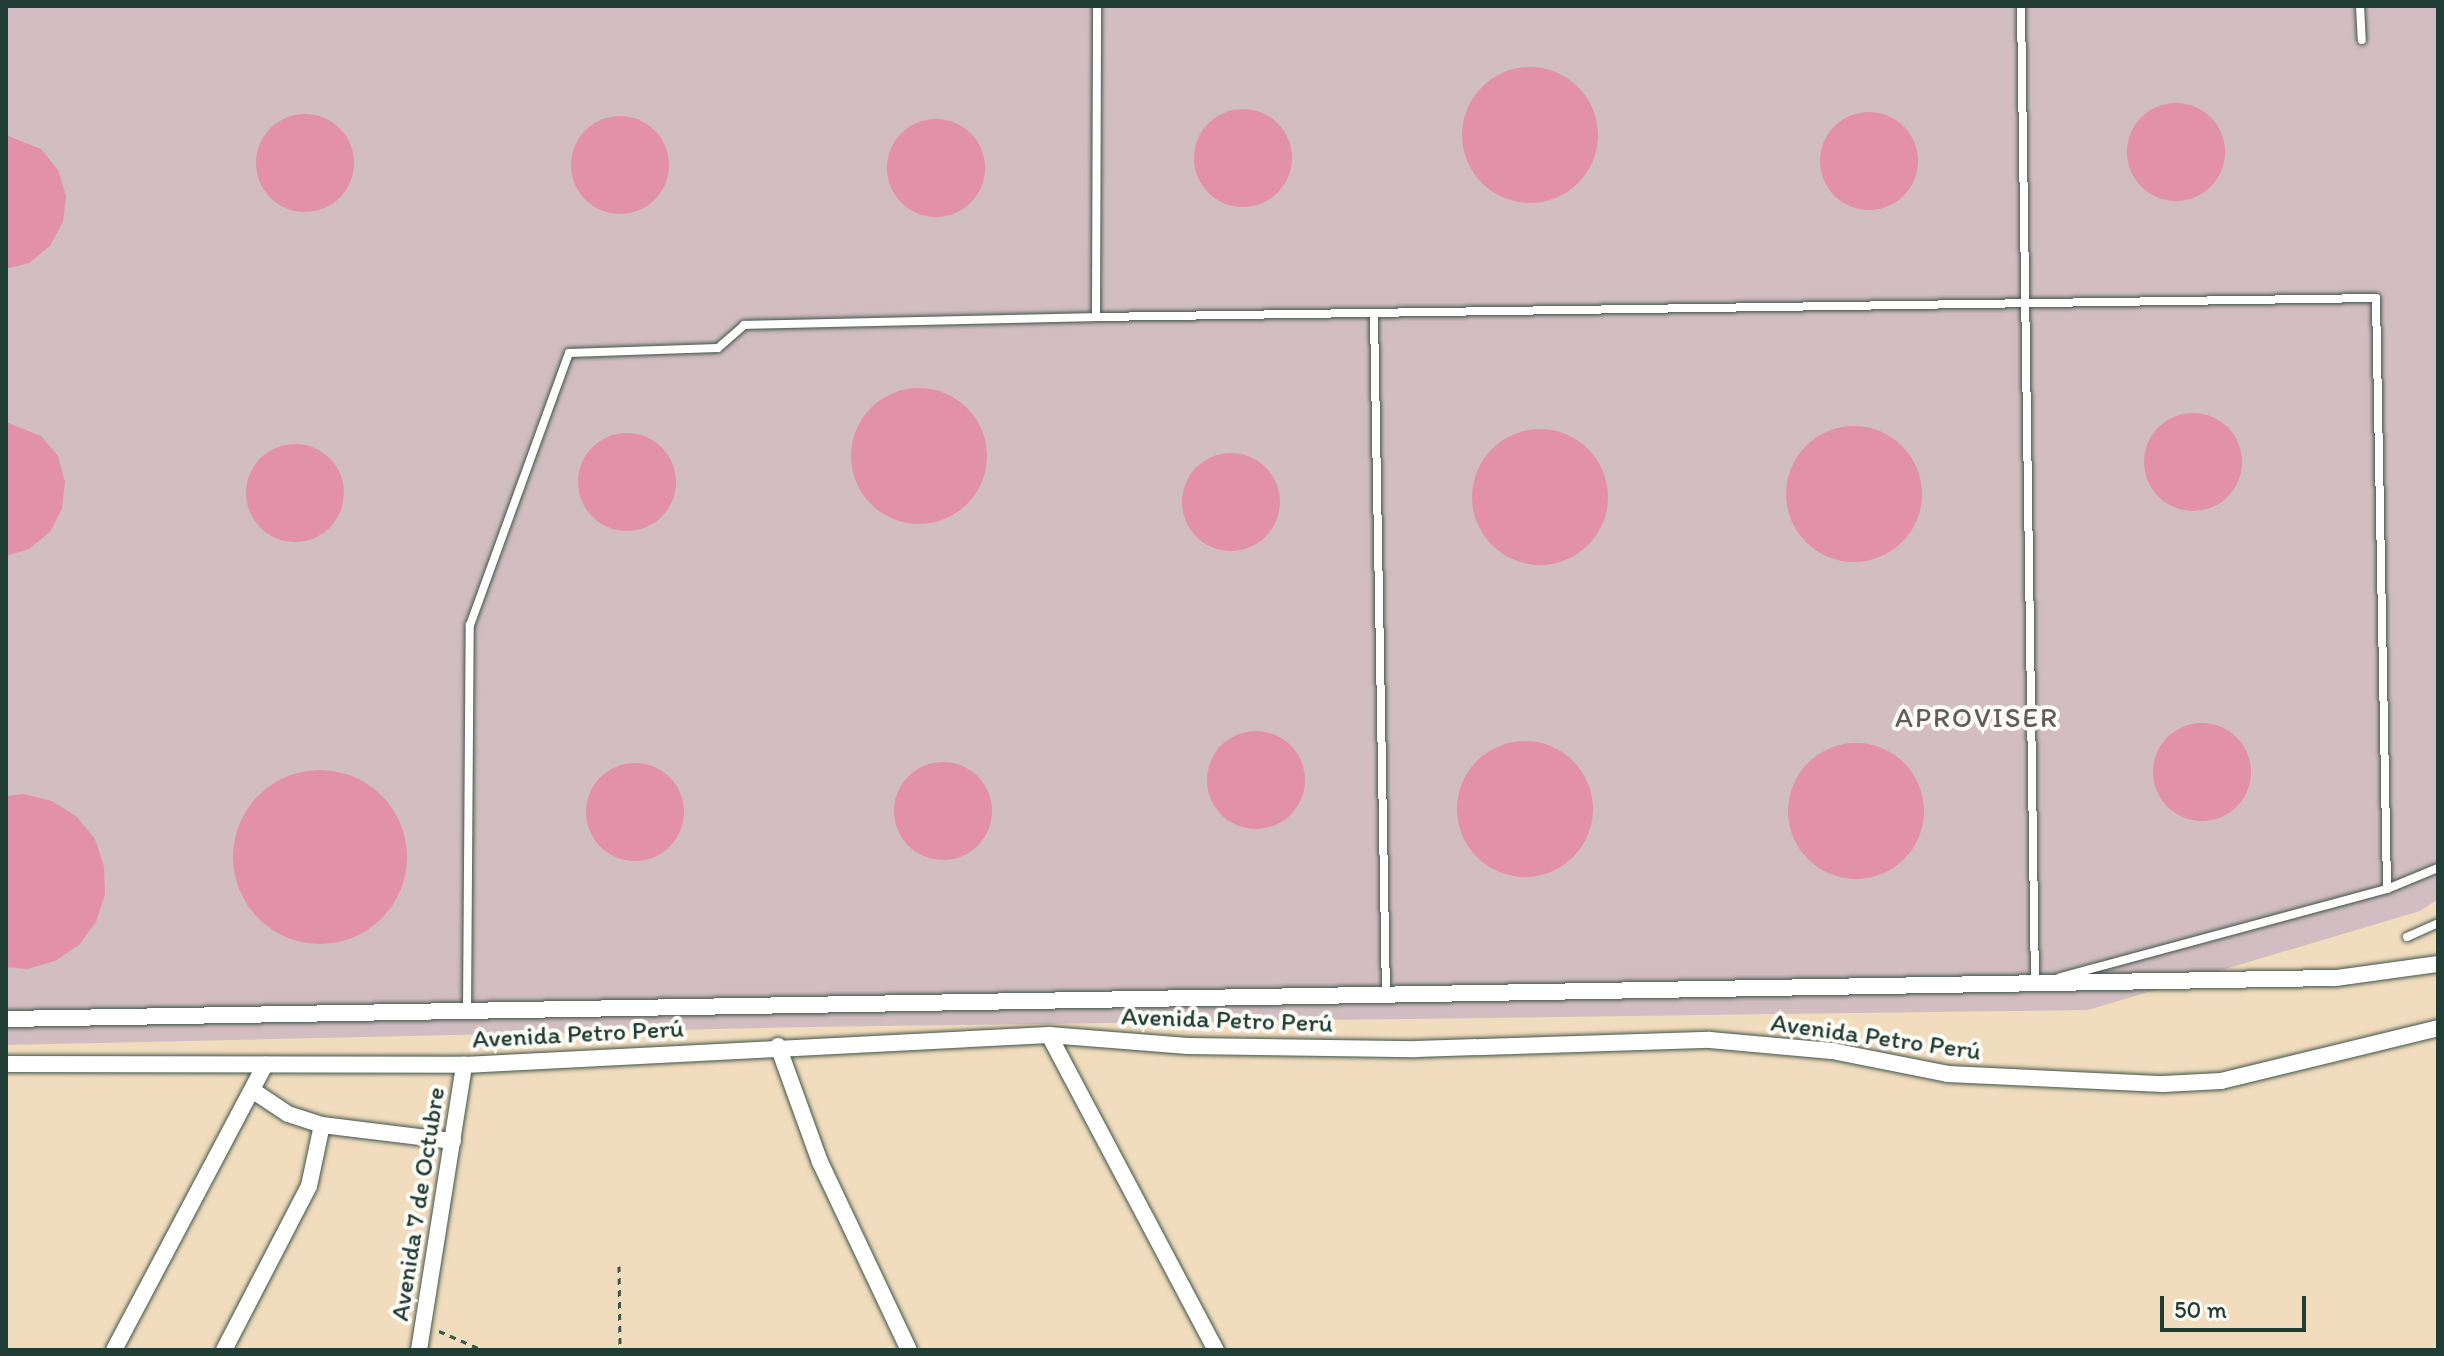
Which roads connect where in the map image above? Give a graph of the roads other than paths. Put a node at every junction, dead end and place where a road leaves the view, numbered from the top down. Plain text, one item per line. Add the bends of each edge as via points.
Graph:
1 (1097, 6) edge
2 (2021, 6) edge
3 (2360, 6) edge
4 (2362, 40) dead end
5 (2024, 306) junction
6 (1374, 315) junction
7 (1096, 317) junction
8 (2438, 868) edge
9 (2387, 889) junction
10 (2438, 923) edge
11 (2407, 937) dead end
12 (2438, 964) edge
13 (2035, 984) junction
14 (1386, 995) junction
15 (467, 1012) junction
16 (6, 1019) edge
17 (2438, 1028) edge
18 (1049, 1035) junction
19 (778, 1046) junction
20 (6, 1064) edge
21 (265, 1065) junction
22 (464, 1065) junction
23 (252, 1090) junction
24 (322, 1125) junction
25 (453, 1141) junction
26 (421, 1349) edge
27 (114, 1350) edge
28 (224, 1350) edge
29 (909, 1350) edge
30 (1216, 1350) edge

1 - 7 lane
2 - 5 lane
3 - 4 lane
5 - 6 lane
5 - 9 lane via 2376,298
5 - 13 lane
6 - 7 lane
6 - 14 lane
7 - 15 lane via 744,325 718,348 569,353 470,625
8 - 9 lane
9 - 13 lane
10 - 11 lane
12 - 13 street via 2362,977
13 - 14 street
14 - 15 street
15 - 16 street
17 - 18 street, Avenida Petro Perú via 2221,1081 2163,1084 1948,1074 1832,1051 1710,1040 1416,1049 1188,1046
18 - 19 street, Avenida Petro Perú
18 - 30 street
19 - 22 street, Avenida Petro Perú
19 - 29 street via 820,1162
20 - 21 street, Avenida Petro Perú
21 - 22 street, Avenida Petro Perú
21 - 23 street
22 - 25 street, Avenida 7 de Octubre
23 - 24 street via 288,1114
23 - 27 street
24 - 25 street
24 - 28 street via 309,1186
25 - 26 street, Avenida 7 de Octubre

